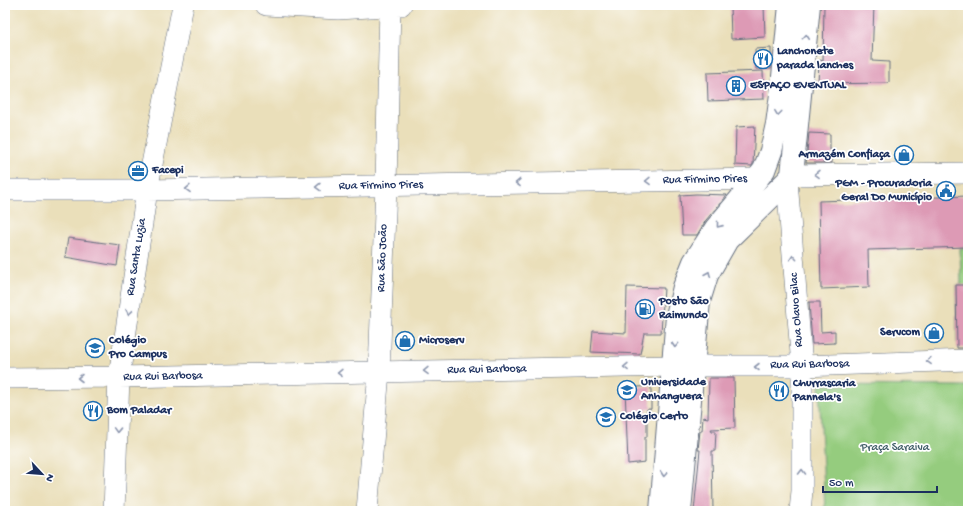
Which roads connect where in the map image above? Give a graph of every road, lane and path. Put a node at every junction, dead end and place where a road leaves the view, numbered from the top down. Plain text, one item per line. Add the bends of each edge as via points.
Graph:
1 (183, 5) edge
2 (266, 5) edge
3 (790, 5) edge
4 (809, 5) edge
5 (393, 6) edge
6 (968, 173) edge
7 (790, 178) junction
8 (757, 180) junction
9 (386, 186) junction
10 (5, 190) edge
11 (147, 190) junction
12 (968, 360) edge
13 (802, 366) junction
14 (683, 367) junction
15 (378, 372) junction
16 (5, 378) edge
17 (118, 378) junction
18 (114, 511) edge
19 (367, 511) edge
20 (661, 511) edge
21 (680, 511) edge
22 (800, 511) edge

1 - 11 street, Rua Santa Luzia
2 - 5 street via 338,9
3 -> 8 main road via 772,151
7 -> 4 main road
5 - 9 street, Rua São João
6 -> 7 street
13 -> 7 street, Rua Olavo Bilac
14 -> 7 main road via 707,275 727,240
8 -> 9 street, Rua Firmino Pires
8 -> 14 main road via 716,228 694,262 684,287 677,316
9 -> 11 street, Rua Firmino Pires
9 - 15 street, Rua São João
10 - 11 street, Rua Firmino Pires
11 -> 17 street, Rua Santa Luzia
12 -> 13 street, Rua Rui Barbosa
13 -> 14 street, Rua Rui Barbosa
22 -> 13 street, Rua Olavo Bilac
14 -> 15 street, Rua Rui Barbosa
14 -> 20 main road
14 - 21 main road
15 -> 17 street, Rua Rui Barbosa
15 - 19 street, Rua São João
17 -> 16 street, Rua Rui Barbosa
17 -> 18 street, Rua Santa Luzia

